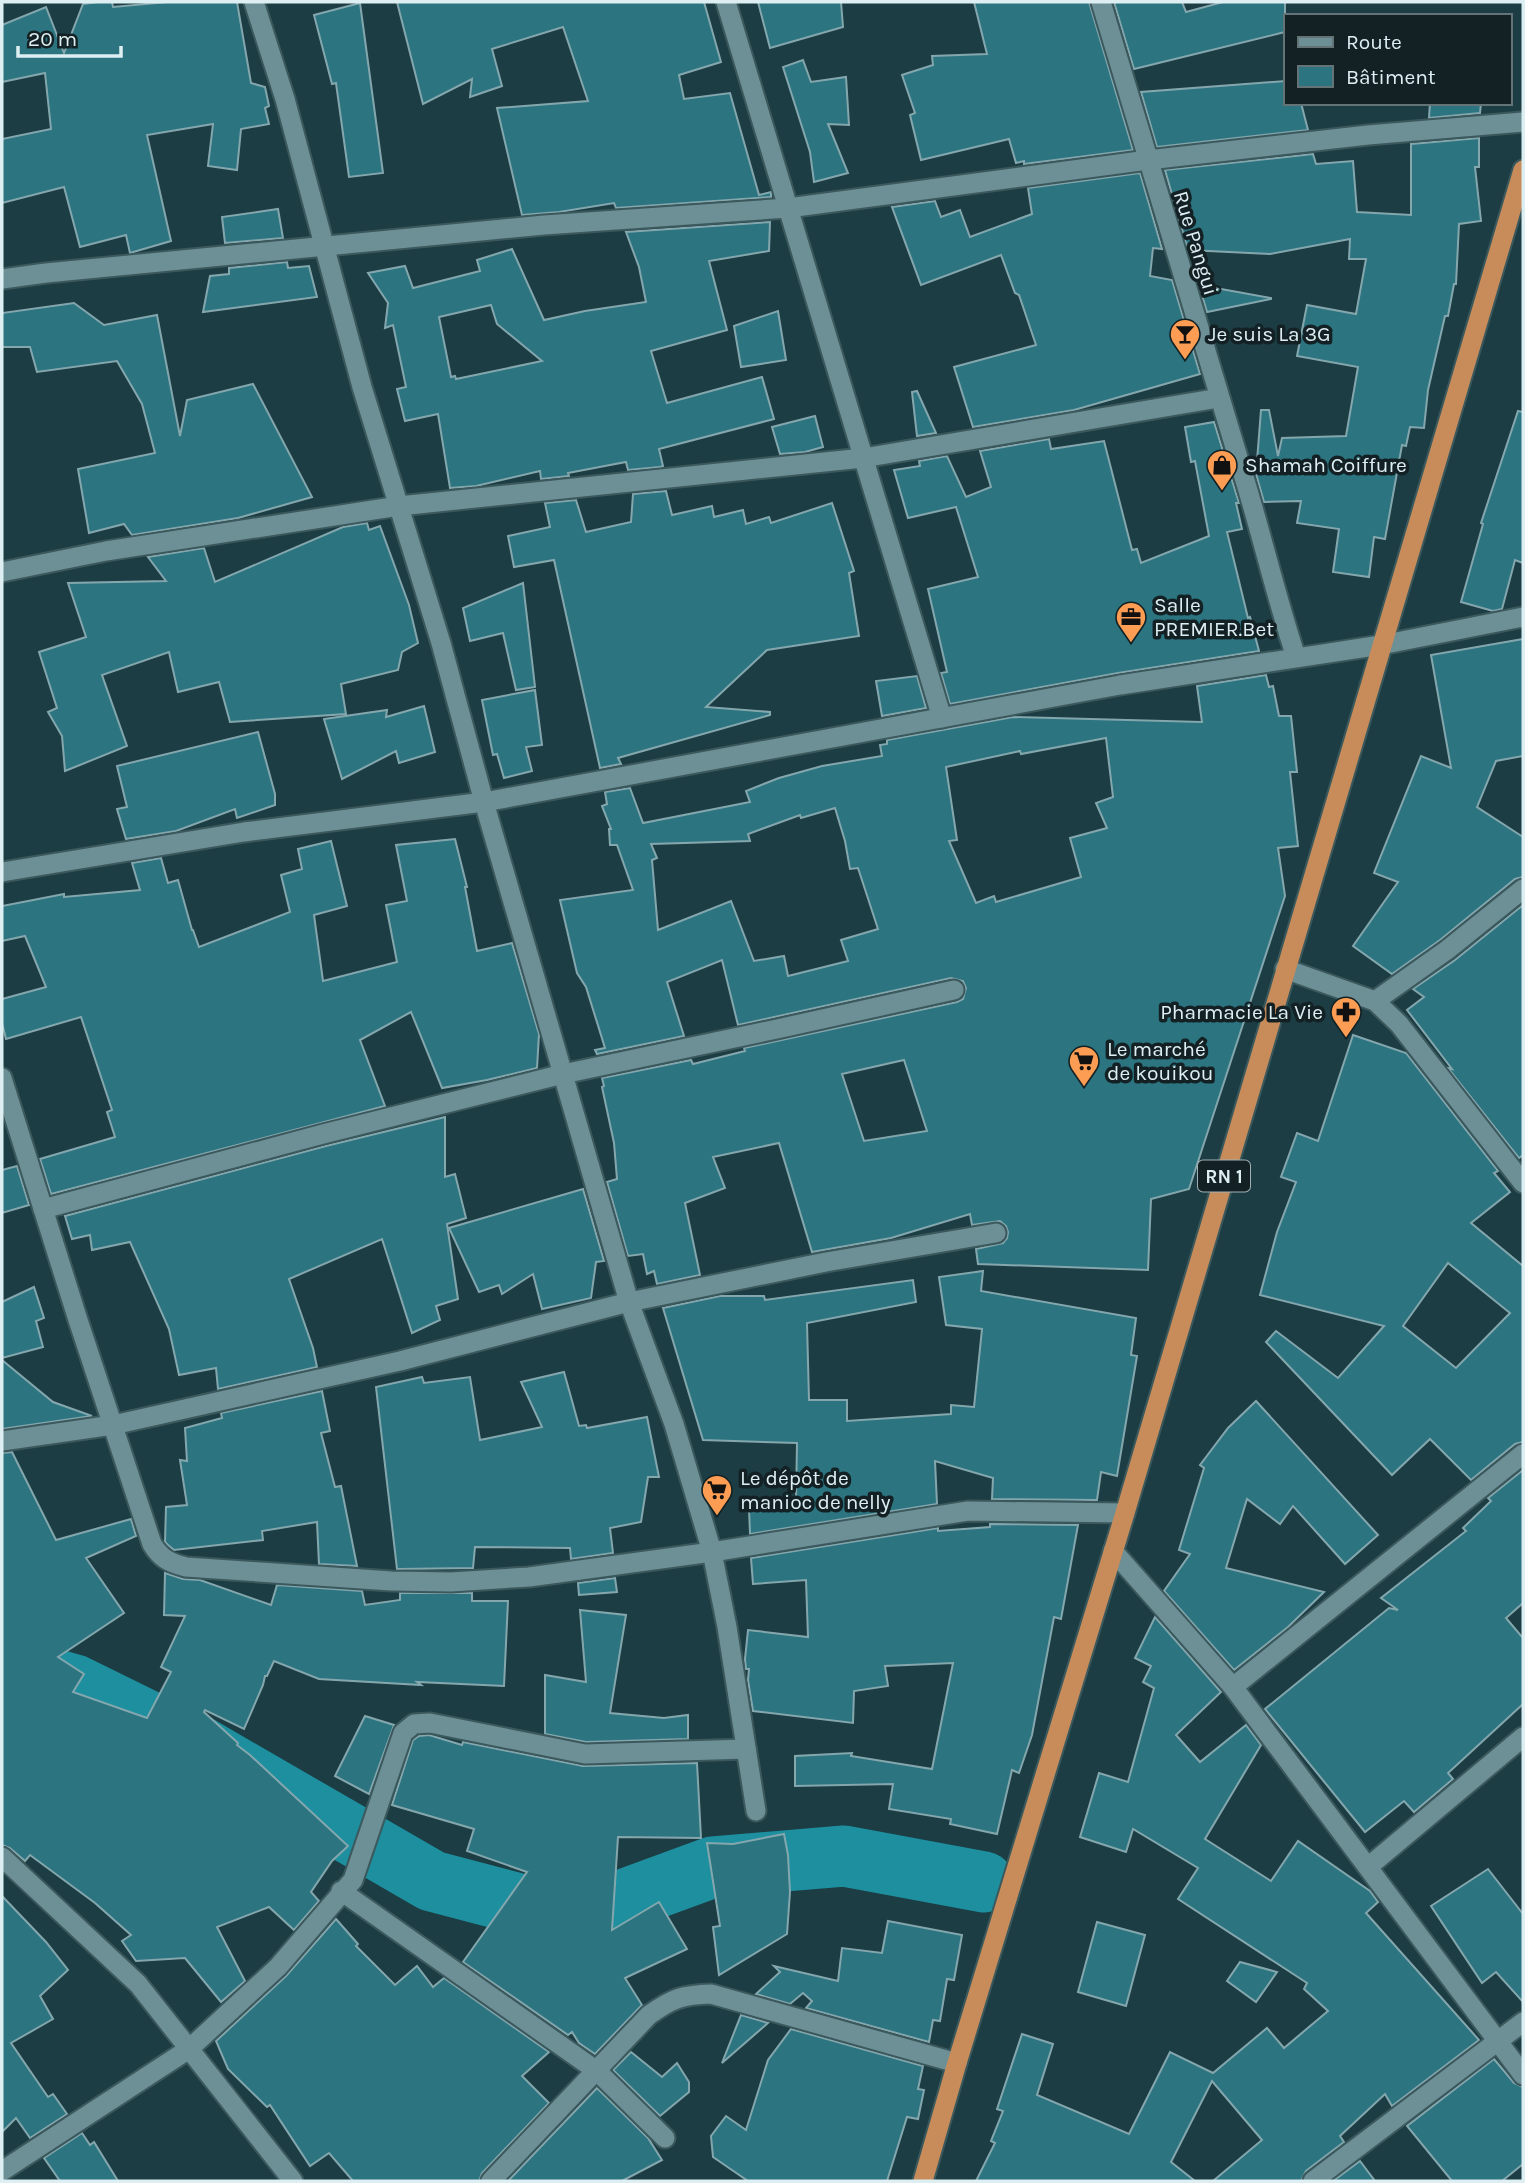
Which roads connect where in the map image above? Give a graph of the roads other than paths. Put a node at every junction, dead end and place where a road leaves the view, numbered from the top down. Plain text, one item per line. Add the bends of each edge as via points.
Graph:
1 (254, 2) edge
2 (726, 2) edge
3 (1101, 2) edge
4 (1523, 122) edge
5 (1148, 160) junction
6 (1523, 170) edge
7 (788, 208) junction
8 (324, 246) junction
9 (2, 279) edge
10 (1219, 398) junction
11 (863, 458) junction
12 (399, 506) junction
13 (2, 572) edge
14 (1523, 617) edge
15 (1381, 645) junction
16 (1296, 657) junction
17 (942, 718) junction
18 (484, 802) junction
19 (2, 872) edge
20 (1523, 889) edge
21 (1285, 969) junction
22 (954, 990) dead end
23 (1375, 1001) junction
24 (563, 1074) junction
25 (2, 1078) edge
26 (1523, 1182) edge
27 (43, 1209) junction
28 (996, 1233) dead end
29 (629, 1302) junction
30 (113, 1424) junction
31 (2, 1441) edge
32 (1523, 1454) edge
33 (1125, 1513) junction
34 (712, 1552) junction
35 (1113, 1552) junction
36 (1233, 1687) junction
37 (1523, 1737) edge
38 (746, 1749) junction
39 (756, 1811) dead end
40 (2, 1857) edge
41 (1368, 1867) junction
42 (341, 1892) junction
43 (1523, 2022) edge
44 (1498, 2042) junction
45 (189, 2049) junction
46 (957, 2063) junction
47 (597, 2071) junction
48 (1523, 2075) edge
49 (665, 2138) dead end
50 (2, 2171) edge
51 (293, 2181) edge
52 (491, 2181) edge
53 (923, 2181) edge
54 (1313, 2181) edge

1 - 8 street
2 - 7 street
3 - 5 street, Rue Pangui
4 - 5 street
5 - 7 street
5 - 10 street, Rue Pangui
6 - 15 highway, RN 1
7 - 8 street
7 - 11 street
8 - 9 street
8 - 12 street
10 - 11 street
10 - 16 street, Rue Pangui
11 - 12 street
11 - 17 street
12 - 13 street via 106,551
12 - 18 street
14 - 15 street
15 - 16 street
15 - 21 highway, RN 1
16 - 17 street
17 - 18 street
18 - 19 street via 244,832
18 - 24 street
20 - 23 street
21 - 23 street
21 - 33 highway, RN 1
22 - 24 street
23 - 26 street via 1399,1024
24 - 27 street
24 - 29 street
25 - 27 street
27 - 30 street
28 - 29 street
29 - 30 street via 400,1360
29 - 34 street via 674,1424
30 - 31 street
30 - 34 street via 152,1544 168,1562 186,1567 451,1582 529,1577
32 - 36 street
33 - 34 street via 968,1511
33 - 35 highway, RN 1
34 - 38 street
35 - 36 street
35 - 46 highway, RN 1
36 - 41 street
37 - 41 street
38 - 39 street
38 - 42 street via 585,1754 430,1723 414,1724 403,1733 353,1880
40 - 45 street via 138,1984
41 - 44 street
42 - 45 street via 278,1967
42 - 47 street
43 - 44 street
44 - 48 street
44 - 54 street
45 - 50 street
45 - 51 street
46 - 47 street via 711,1994 686,1995 666,2003
46 - 53 highway, RN 1
47 - 49 street
47 - 52 street

